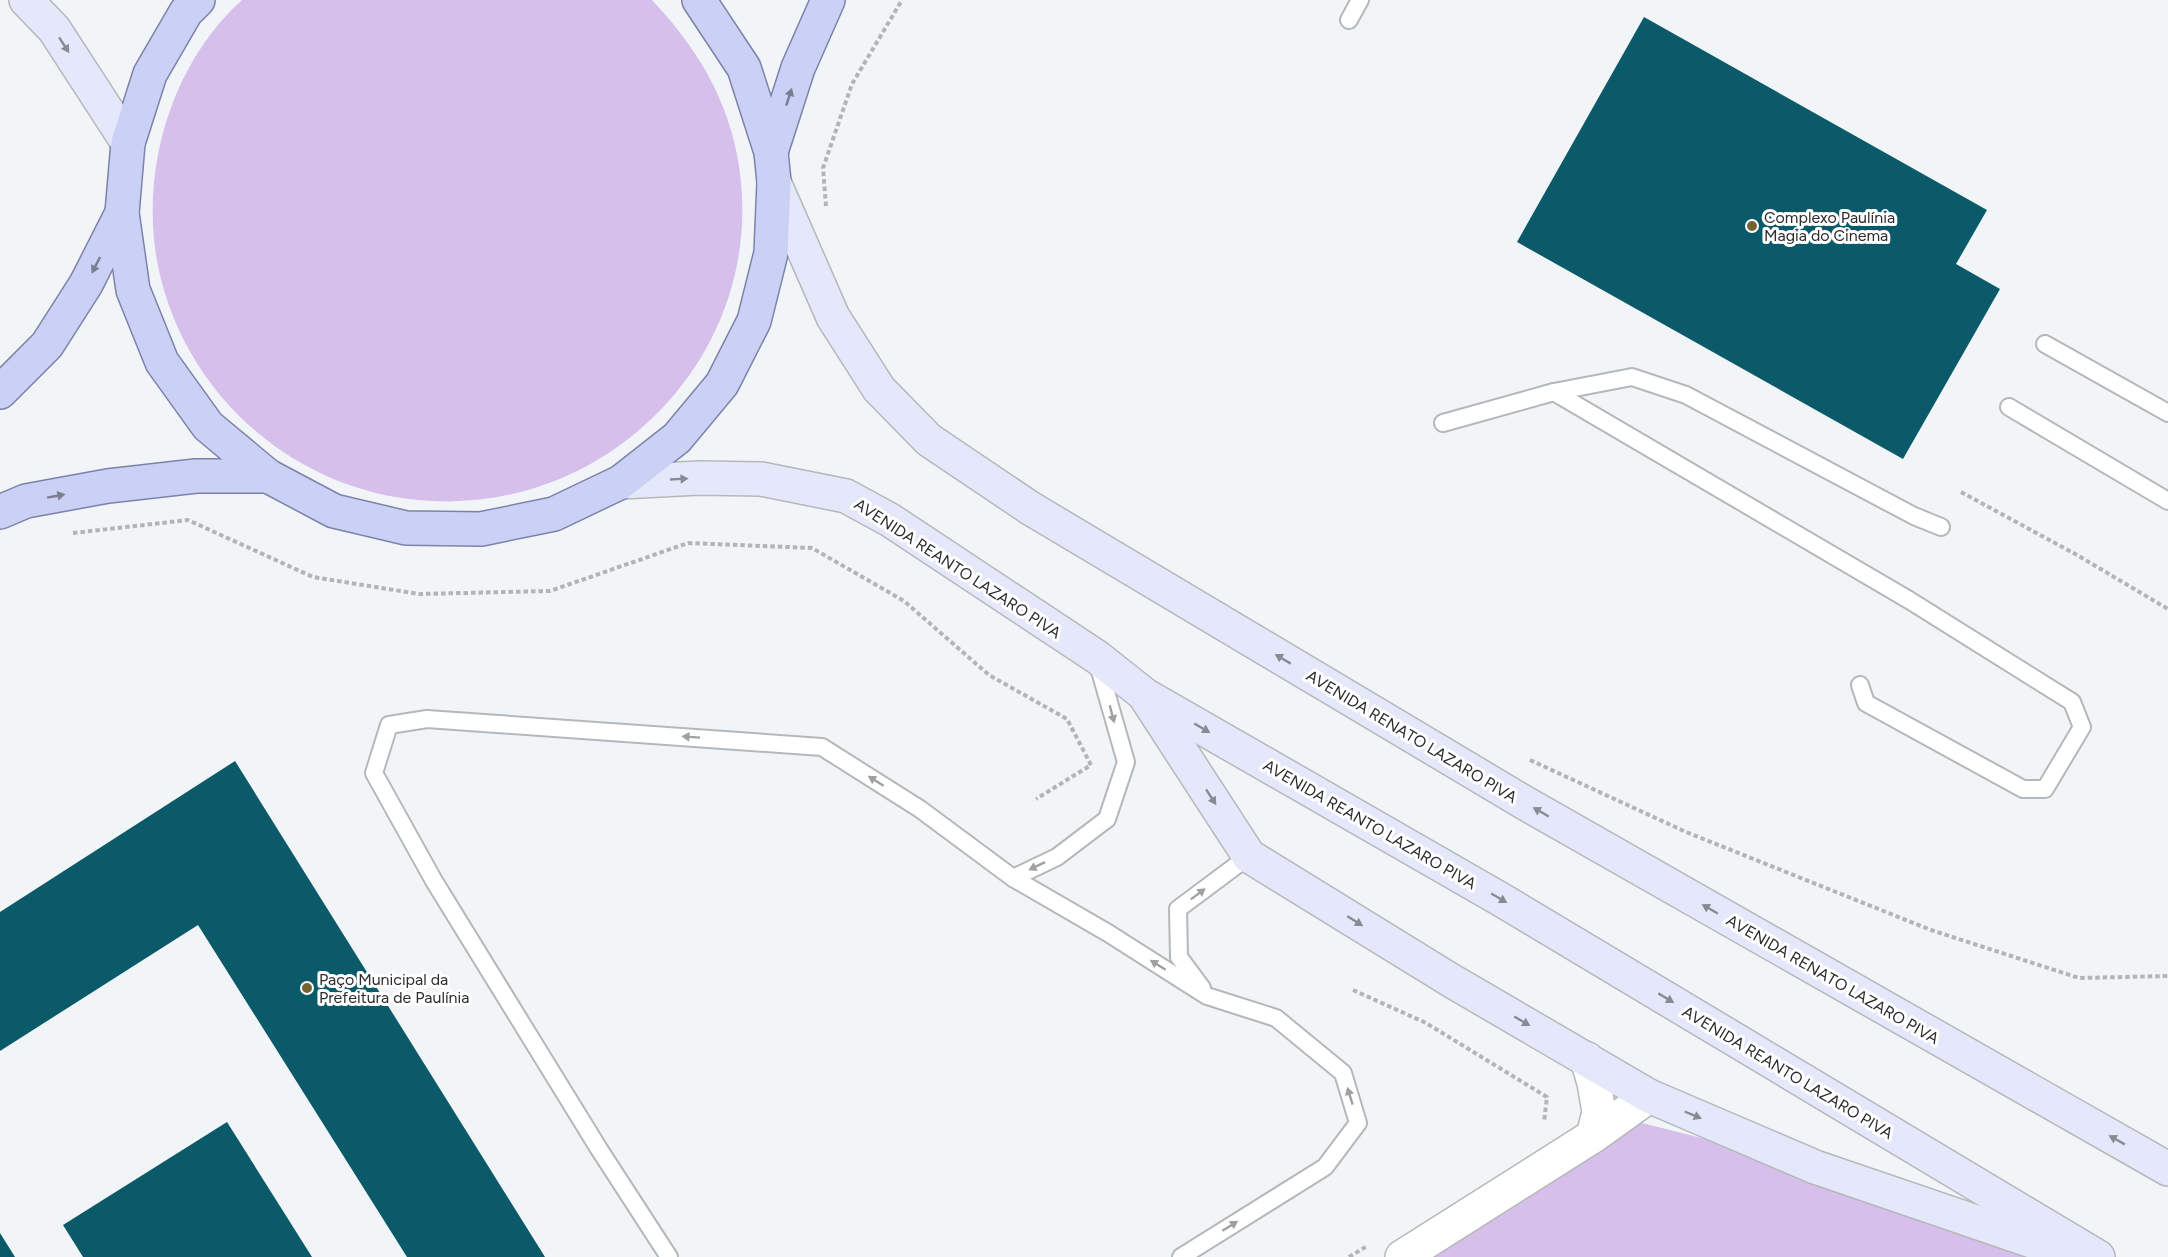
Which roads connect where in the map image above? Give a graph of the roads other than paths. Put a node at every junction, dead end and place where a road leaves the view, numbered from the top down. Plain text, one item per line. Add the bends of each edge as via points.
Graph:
1 (26, 0) edge
2 (198, 0) edge
3 (699, 0) edge
4 (828, 0) edge
5 (1360, 0) edge
6 (1349, 20) dead end
7 (128, 143) junction
8 (772, 167) junction
9 (122, 213) junction
10 (2045, 344) dead end
11 (0, 392) edge
12 (1554, 392) junction
13 (2009, 407) dead end
14 (2168, 413) edge
15 (1443, 423) dead end
16 (268, 476) junction
17 (621, 482) junction
18 (2168, 501) edge
19 (0, 512) edge
20 (1941, 527) dead end
21 (1096, 657) junction
22 (1860, 685) dead end
23 (1145, 695) junction
24 (1249, 856) junction
25 (1013, 878) junction
26 (1207, 996) junction
27 (1587, 1059) junction
28 (1649, 1096) junction
29 (1593, 1136) junction
30 (2168, 1169) edge
31 (669, 1257) edge
32 (1181, 1257) edge
33 (1402, 1257) edge
34 (2079, 1257) edge
35 (2098, 1257) edge

1 -> 7 main road via 54,29
2 - 7 main road via 186,12 150,75
3 - 8 main road via 744,68
8 -> 4 main road via 798,68
5 - 6 lane
7 - 9 main road
8 - 17 main road via 771,253 754,321 722,384 677,438
30 -> 8 main road, AVENIDA RENATO LAZARO PIVA via 1525,803 1030,508 929,440 879,389 833,317
9 -> 11 main road via 86,284 48,345
9 - 16 main road via 133,290 162,363 208,426
10 - 14 lane
12 - 15 lane
12 - 20 lane via 1632,377 1686,395
12 - 22 lane via 1909,600 2072,702 2082,727 2045,789 2023,789 1866,703
13 - 18 lane
16 - 17 main road via 334,511 406,528 481,530 554,514
19 -> 16 main road via 26,501 108,486 196,476
17 -> 21 main road, AVENIDA REANTO LAZARO PIVA via 760,478 846,496 890,520
21 - 23 main road, AVENIDA REANTO LAZARO PIVA
21 -> 25 lane via 1125,762 1107,819 1057,857
23 -> 24 main road
23 -> 35 main road, AVENIDA REANTO LAZARO PIVA via 1500,899
26 -> 24 lane via 1179,957 1178,909
24 -> 27 main road
26 -> 25 lane
25 -> 31 lane via 920,809 822,747 428,719 388,725 374,773 434,881
32 -> 26 lane via 1325,1167 1358,1124 1343,1073 1276,1018
27 - 28 main road
27 - 29 street via 1599,1112
28 - 29 street
28 -> 34 main road via 1815,1167
29 - 33 street

